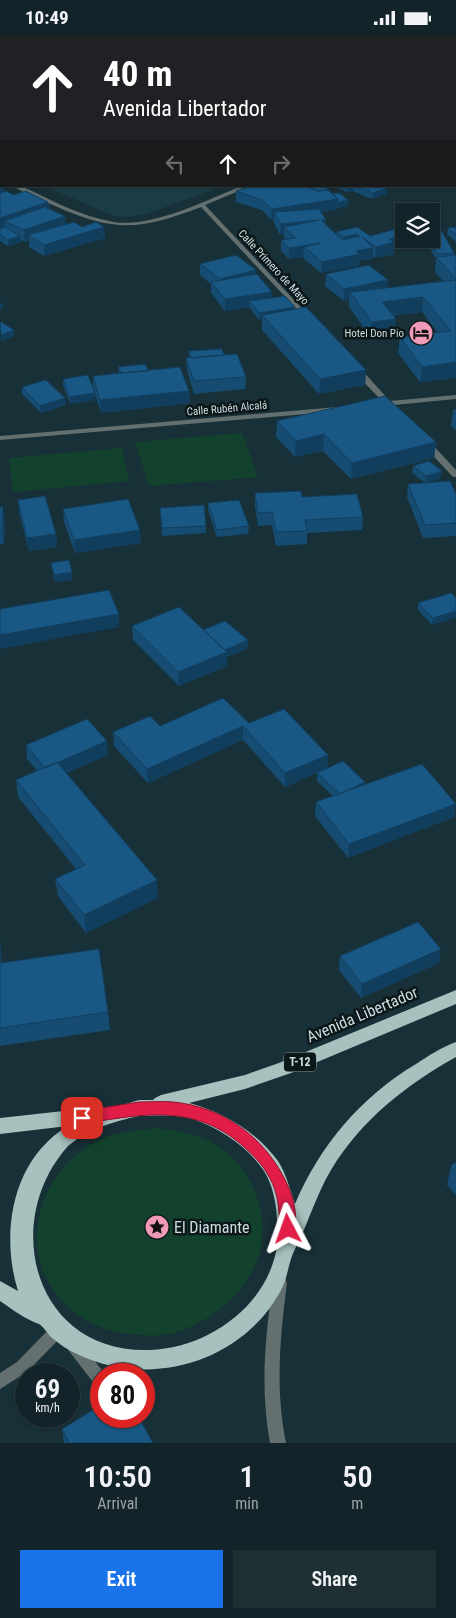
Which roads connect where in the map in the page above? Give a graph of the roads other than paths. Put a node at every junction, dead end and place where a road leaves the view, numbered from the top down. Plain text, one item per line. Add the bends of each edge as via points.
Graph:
1 (18, 187) edge
2 (245, 187) edge
3 (201, 204) junction
4 (315, 325) edge
5 (348, 361) edge
6 (456, 397) edge
7 (389, 404) junction
8 (369, 406) edge
9 (350, 407) edge
10 (396, 411) edge
11 (0, 431) edge
12 (3, 438) edge
13 (422, 440) edge
14 (456, 475) edge
15 (456, 997) edge
16 (456, 1049) edge
17 (139, 1109) junction
18 (115, 1113) junction
19 (0, 1126) edge
20 (288, 1246) junction
21 (282, 1269) junction
22 (0, 1290) edge
23 (57, 1330) junction
24 (90, 1368) edge
25 (0, 1382) edge
26 (278, 1443) edge

1 - 3 street via 118,224 157,219
2 - 3 street
3 - 4 street, Calle Primero de Mayo
5 - 7 street
6 - 7 street
7 - 8 street
7 - 10 street
9 - 12 street, Calle Rubén Alcalá
11 - 12 street
13 - 14 street
15 - 17 highway, Avenida Libertador / T-12 via 277,1071
16 - 20 highway, T-12 via 410,1075 382,1096 351,1127 312,1188
17 - 18 highway, T-12
17 - 20 highway, T-12 via 173,1108 195,1112 236,1131 261,1153 283,1191
18 - 19 highway, T-12
18 - 23 highway, T-12 via 64,1139 46,1155 27,1183 18,1204 13,1249 21,1283 32,1304
20 - 21 highway, T-12
21 - 23 highway, T-12 via 272,1291 239,1328 192,1354 140,1361 114,1358 89,1349
21 - 26 street via 270,1373 272,1419
22 - 23 highway, T-12
23 - 24 street
23 - 25 street via 22,1367

